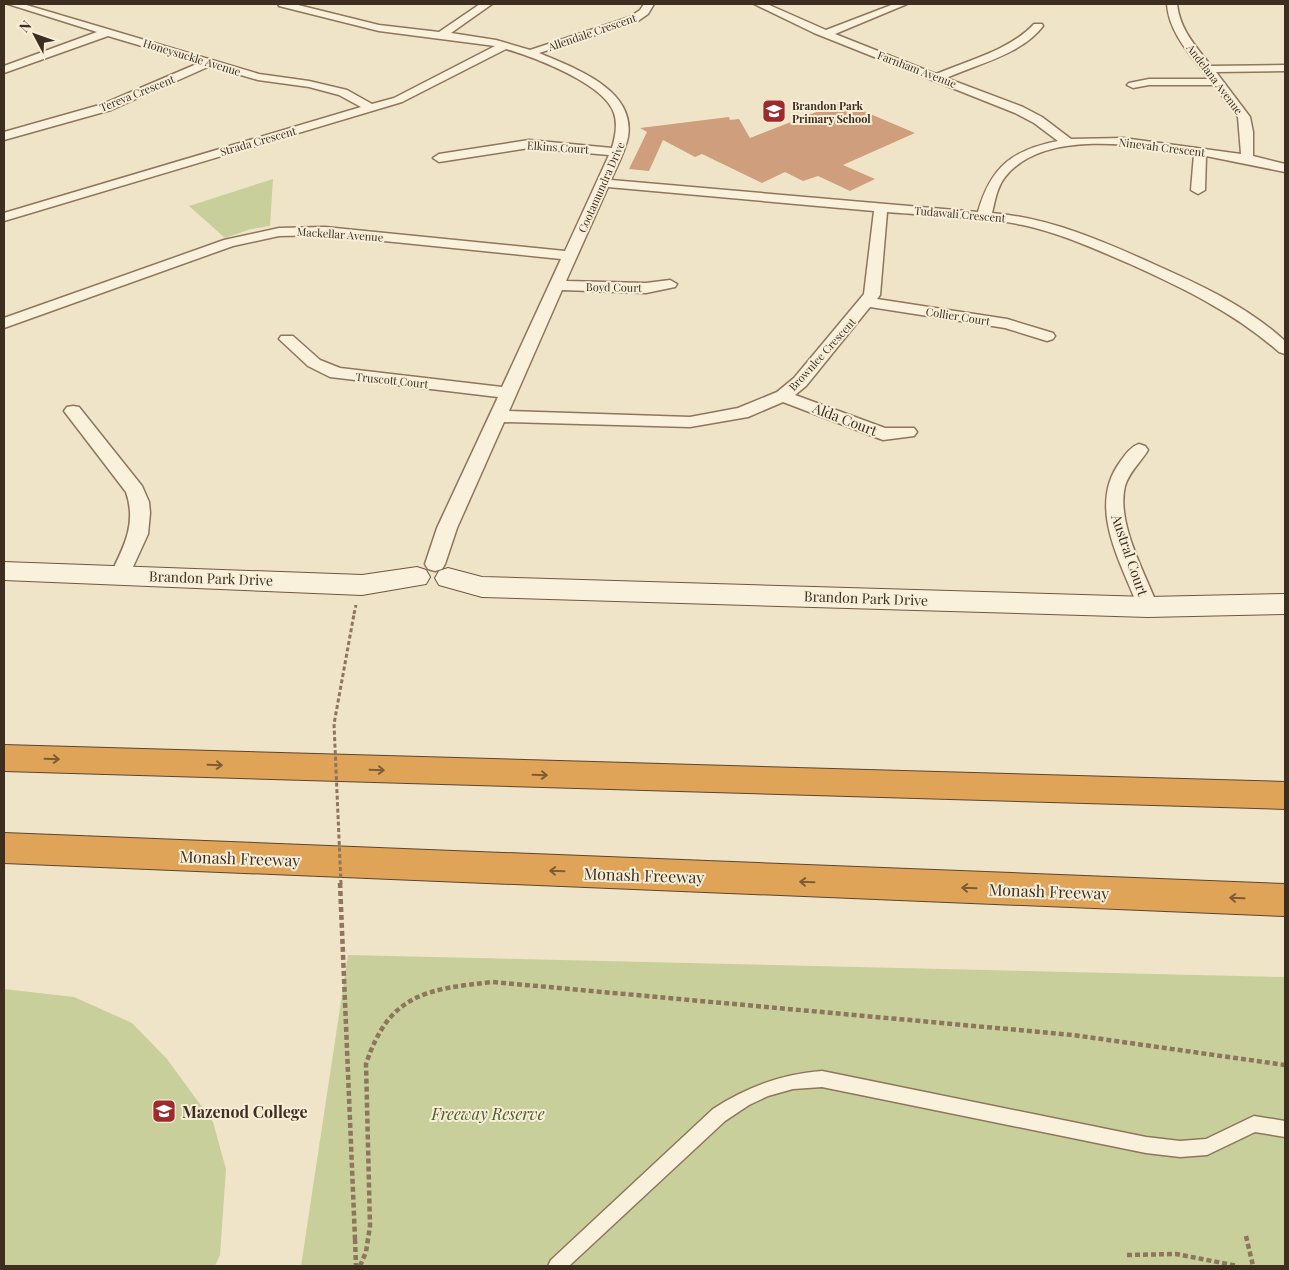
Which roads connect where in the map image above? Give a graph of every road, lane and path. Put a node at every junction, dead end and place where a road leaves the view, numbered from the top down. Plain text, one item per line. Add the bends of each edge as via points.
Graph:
1 (13, 4) edge
2 (283, 4) edge
3 (487, 4) edge
4 (649, 4) edge
5 (759, 4) edge
6 (902, 4) edge
7 (1172, 4) edge
8 (1038, 26) dead end
9 (108, 32) junction
10 (826, 34) junction
11 (442, 35) junction
12 (505, 45) junction
13 (530, 53) junction
14 (211, 62) junction
15 (1285, 68) edge
16 (1207, 69) junction
17 (4, 70) edge
18 (938, 77) junction
19 (1217, 82) junction
20 (1133, 84) dead end
21 (370, 108) junction
22 (4, 136) edge
23 (1069, 143) junction
24 (1200, 151) junction
25 (617, 152) junction
26 (439, 158) dead end
27 (1247, 158) junction
28 (1285, 168) edge
29 (603, 183) junction
30 (1198, 190) dead end
31 (881, 207) junction
32 (984, 216) junction
33 (4, 217) edge
34 (570, 256) junction
35 (670, 284) dead end
36 (557, 285) junction
37 (869, 302) junction
38 (4, 323) edge
39 (1047, 336) dead end
40 (287, 339) dead end
41 (1285, 349) edge
42 (508, 393) junction
43 (783, 396) junction
44 (73, 410) dead end
45 (498, 416) junction
46 (908, 432) dead end
47 (1139, 450) dead end
48 (4, 571) edge
49 (434, 573) junction
50 (120, 575) junction
51 (1285, 604) edge
52 (1148, 607) junction
53 (354, 614) dead end
54 (4, 758) edge
55 (1285, 796) edge
56 (4, 848) edge
57 (1285, 900) edge
58 (1285, 1065) edge
59 (1285, 1129) edge
60 (1246, 1236) dead end
61 (1127, 1255) dead end
62 (356, 1266) edge
63 (360, 1266) edge
64 (557, 1266) edge
65 (1238, 1266) edge
66 (1252, 1266) edge

1 - 9 street, Honeysuckle Avenue
2 - 11 street, Cootamundra Drive via 378,28
3 - 11 street via 459,20
4 - 13 street, Allendale Crescent via 634,20
5 - 10 street, Farnham Avenue
6 - 10 street
7 - 16 street, Andelana Avenue via 1178,30
8 - 18 street via 1015,45
9 - 14 street, Honeysuckle Avenue
9 - 17 street
10 - 18 street, Farnham Avenue
11 - 12 street, Cootamundra Drive
12 - 13 street, Cootamundra Drive
12 - 21 street, Strada Crescent via 414,94
13 - 25 street, Cootamundra Drive via 595,85 613,101 624,125
14 - 21 street, Honeysuckle Avenue via 258,77 343,92
14 - 22 street, Tereva Crescent via 107,107
15 - 16 street
16 - 19 street, Andelana Avenue
18 - 23 street, Farnham Avenue via 1026,113
19 - 20 street
19 - 27 street, Andelana Avenue via 1244,117 1248,132
21 - 33 street, Strada Crescent
23 - 24 street, Ninevah Crescent via 1125,142
23 - 32 street, Ninevah Crescent via 1031,153 1007,167 992,189
24 - 27 street, Ninevah Crescent
24 - 30 street
25 - 26 street, Elkins Court via 529,144
25 - 29 street, Cootamundra Drive
27 - 28 street, Ninevah Crescent
29 - 31 street, Tudawali Crescent
29 - 34 street, Cootamundra Drive
31 - 32 street, Tudawali Crescent
31 - 37 street, Brownlee Crescent via 874,291
32 - 41 street, Tudawali Crescent via 1048,226 1089,240 1227,304
34 - 36 street, Cootamundra Drive
34 - 38 street, Mackellar Avenue via 326,231 279,232 229,243
35 - 36 street, Boyd Court via 646,288
36 - 42 street, Cootamundra Drive
37 - 39 street, Collier Court via 1007,324
37 - 43 street, Brownlee Crescent via 800,382
40 - 42 street, Truscott Court via 314,363 336,373
42 - 45 street, Cootamundra Drive
43 - 45 street, Brownlee Crescent via 742,413 690,422
43 - 46 street, Alda Court via 883,434
44 - 50 street via 139,499 143,515 141,526
45 - 49 street, Cootamundra Drive via 447,528
47 - 52 street, Austral Court via 1117,484 1113,501 1118,526
48 - 50 street, Brandon Park Drive
49 - 50 street, Brandon Park Drive via 362,585
49 - 52 street, Brandon Park Drive via 482,587
51 - 52 street, Brandon Park Drive
53 - 62 path, bridge via 334,724
54 -> 55 highway
57 -> 56 highway, Monash Freeway
58 - 63 path via 1072,1035 503,983 428,992 404,1003 385,1022 371,1043 366,1064 370,1226
59 - 64 lane via 1254,1124 1207,1147 1180,1149 1146,1145 822,1079 796,1079 761,1089 719,1116
60 - 66 path
61 - 65 path via 1176,1254

